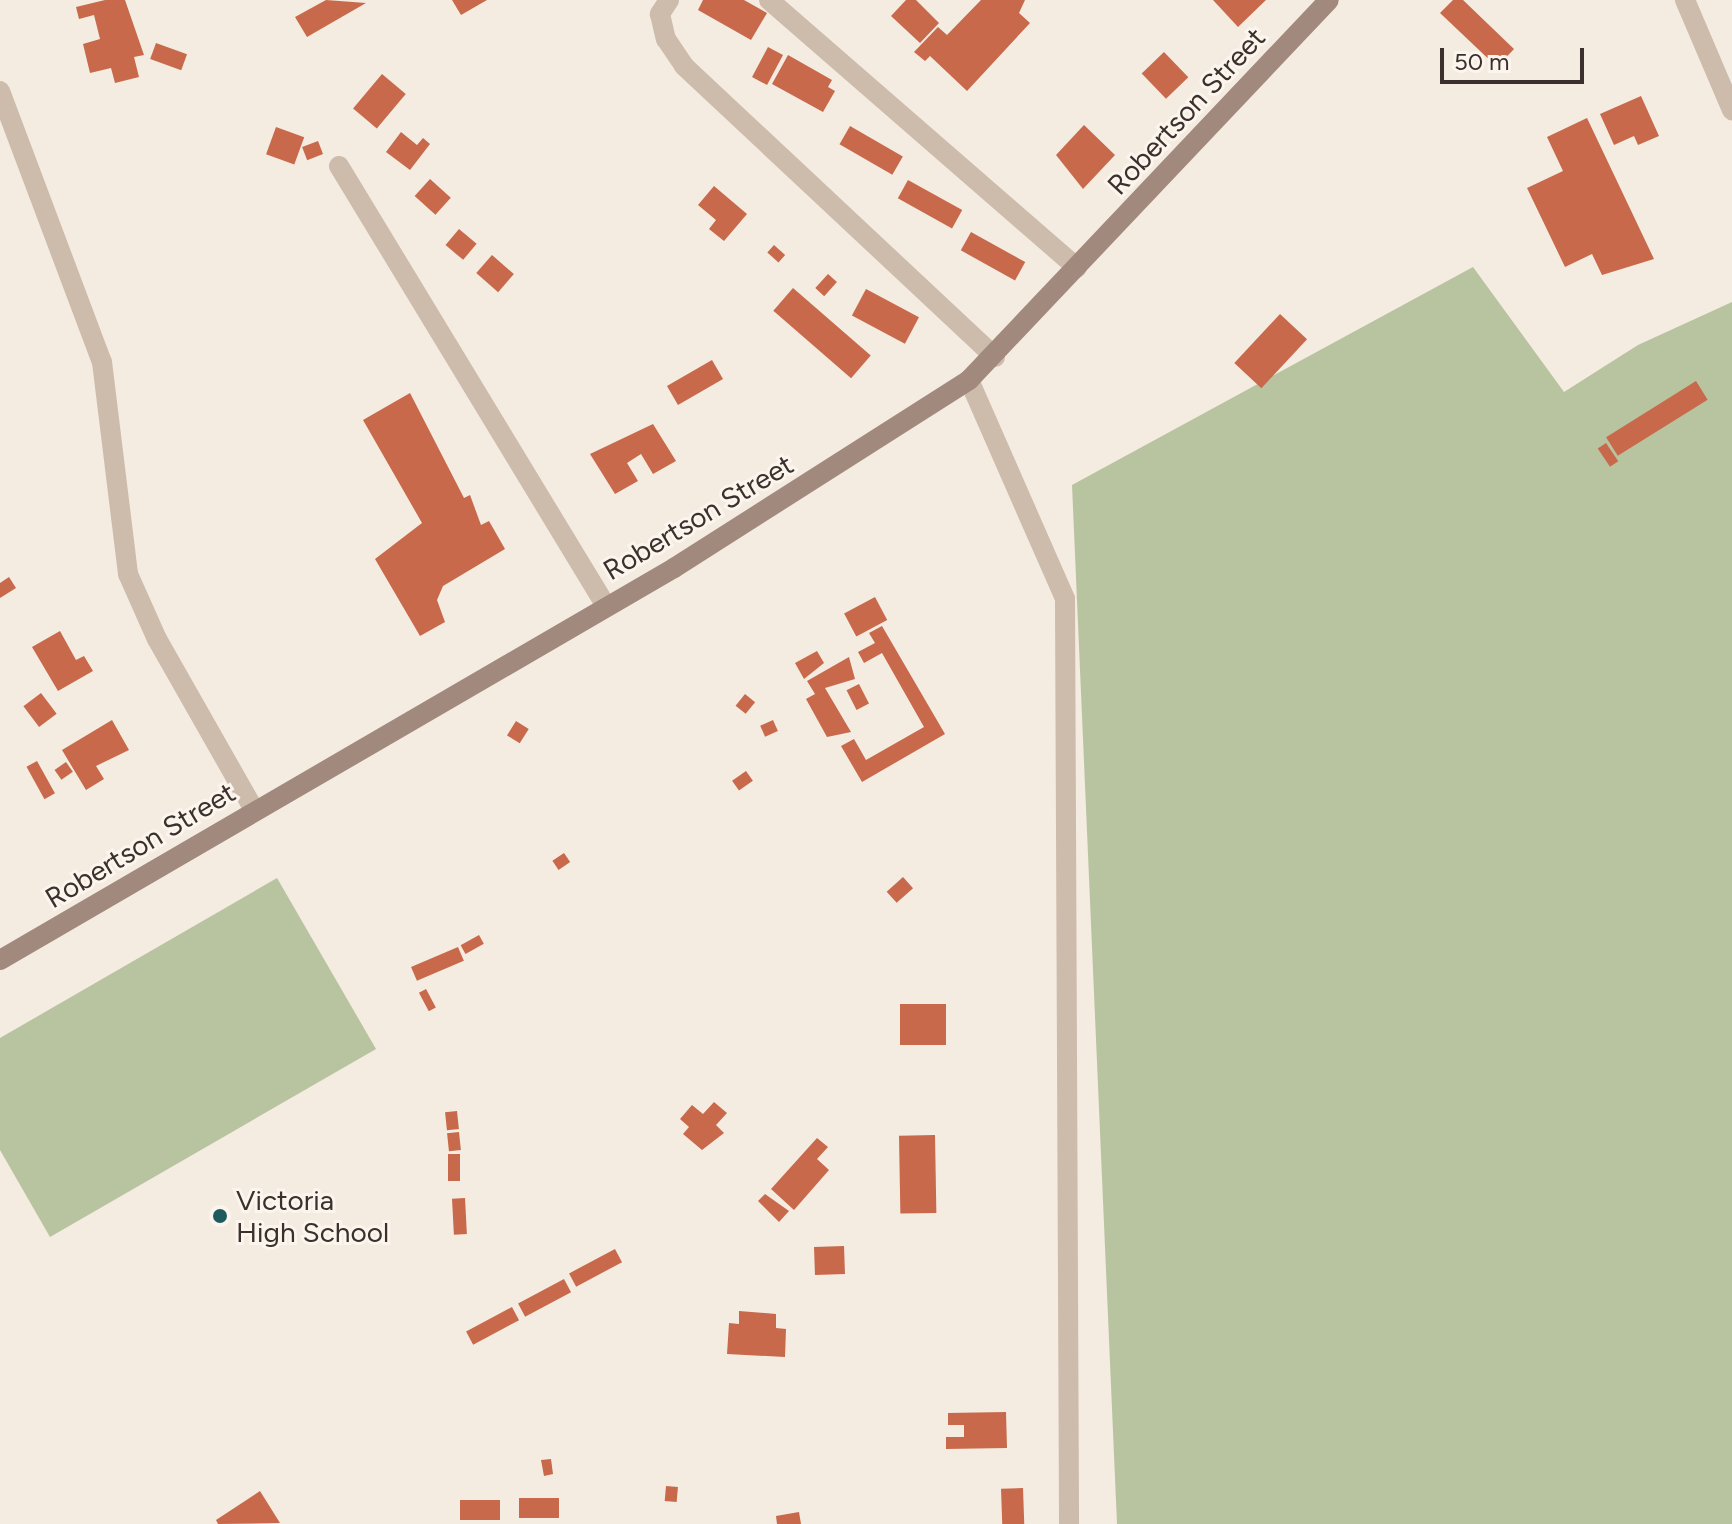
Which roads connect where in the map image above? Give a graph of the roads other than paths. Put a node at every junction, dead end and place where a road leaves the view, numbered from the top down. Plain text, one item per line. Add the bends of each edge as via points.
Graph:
1 (669, 0) edge
2 (769, 0) edge
3 (1329, 0) edge
4 (1688, 1) edge
5 (0, 91) edge
6 (1732, 110) edge
7 (339, 166) dead end
8 (1077, 268) junction
9 (995, 357) junction
10 (969, 380) junction
11 (606, 606) junction
12 (254, 810) junction
13 (0, 960) edge
14 (1069, 1524) edge

1 - 9 street via 660,14 666,39 684,66
2 - 8 street
3 - 8 street, Robertson Street
4 - 6 street
5 - 12 street via 102,362 128,574 157,639
7 - 11 street
8 - 9 street, Robertson Street
9 - 10 street, Robertson Street
10 - 11 street, Robertson Street
10 - 14 street via 1065,599
11 - 12 street, Robertson Street
12 - 13 street, Robertson Street

